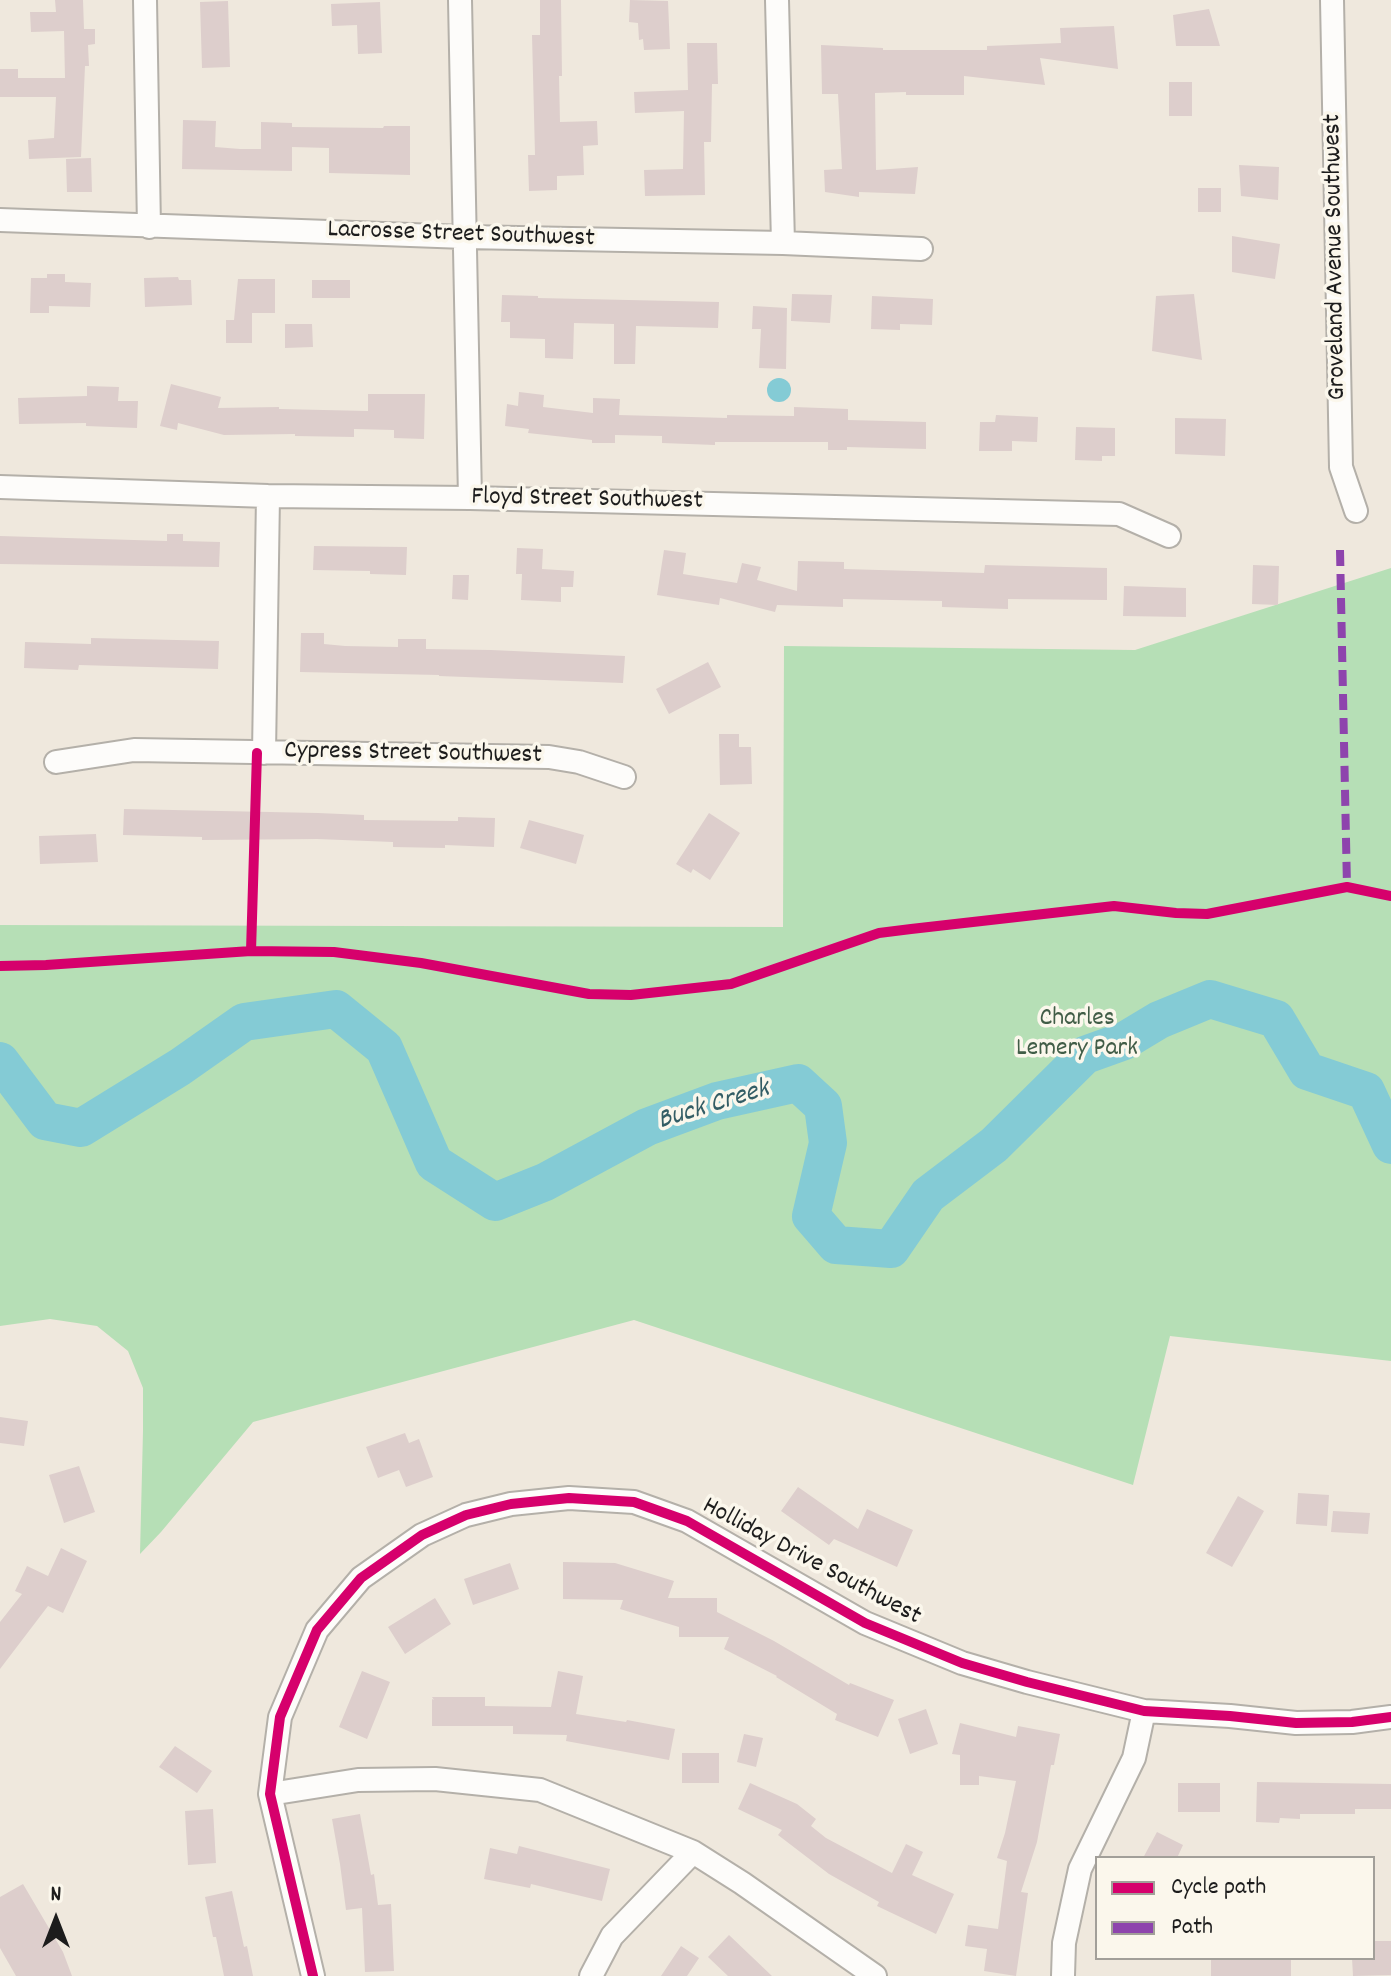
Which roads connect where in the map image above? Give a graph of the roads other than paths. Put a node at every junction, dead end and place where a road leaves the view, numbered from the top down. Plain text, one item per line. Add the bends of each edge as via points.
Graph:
1 (145, 0) edge
2 (460, 0) edge
3 (777, 0) edge
4 (1332, 0) edge
5 (0, 220) edge
6 (149, 227) junction
7 (465, 237) junction
8 (783, 243) junction
9 (921, 249) dead end
10 (0, 487) edge
11 (268, 496) junction
12 (470, 498) junction
13 (1356, 511) dead end
14 (1169, 536) dead end
15 (264, 753) junction
16 (56, 762) dead end
17 (624, 777) dead end
18 (1144, 1711) junction
19 (1391, 1717) edge
20 (270, 1794) junction
21 (693, 1852) junction
22 (313, 1976) edge
23 (591, 1976) edge
24 (875, 1976) edge
25 (1063, 1976) edge

1 - 6 street
2 - 7 street
3 - 8 street
4 - 13 street, Groveland Avenue Southwest via 1341,467
5 - 6 street, Lacrosse Street Southwest
6 - 7 street, Lacrosse Street Southwest
7 - 8 street, Lacrosse Street Southwest
7 - 12 street
8 - 9 street, Lacrosse Street Southwest
10 - 11 street, Floyd Street Southwest
11 - 12 street, Floyd Street Southwest
11 - 15 street
12 - 14 street, Floyd Street Southwest via 1119,514
15 - 16 street, Cypress Street Southwest via 134,750
15 - 17 street, Cypress Street Southwest via 549,757
18 - 19 street, Holliday Drive Southwest via 1296,1723
18 - 20 street, Holliday Drive Southwest via 962,1663 865,1623 687,1521 634,1502 569,1498 466,1515 422,1535 361,1578 317,1630 280,1717
18 - 25 street via 1134,1758 1080,1869 1064,1943
20 - 21 street via 358,1780 419,1779 540,1790
20 - 22 street, Holliday Drive Southwest
21 - 23 street via 612,1936
21 - 24 street

